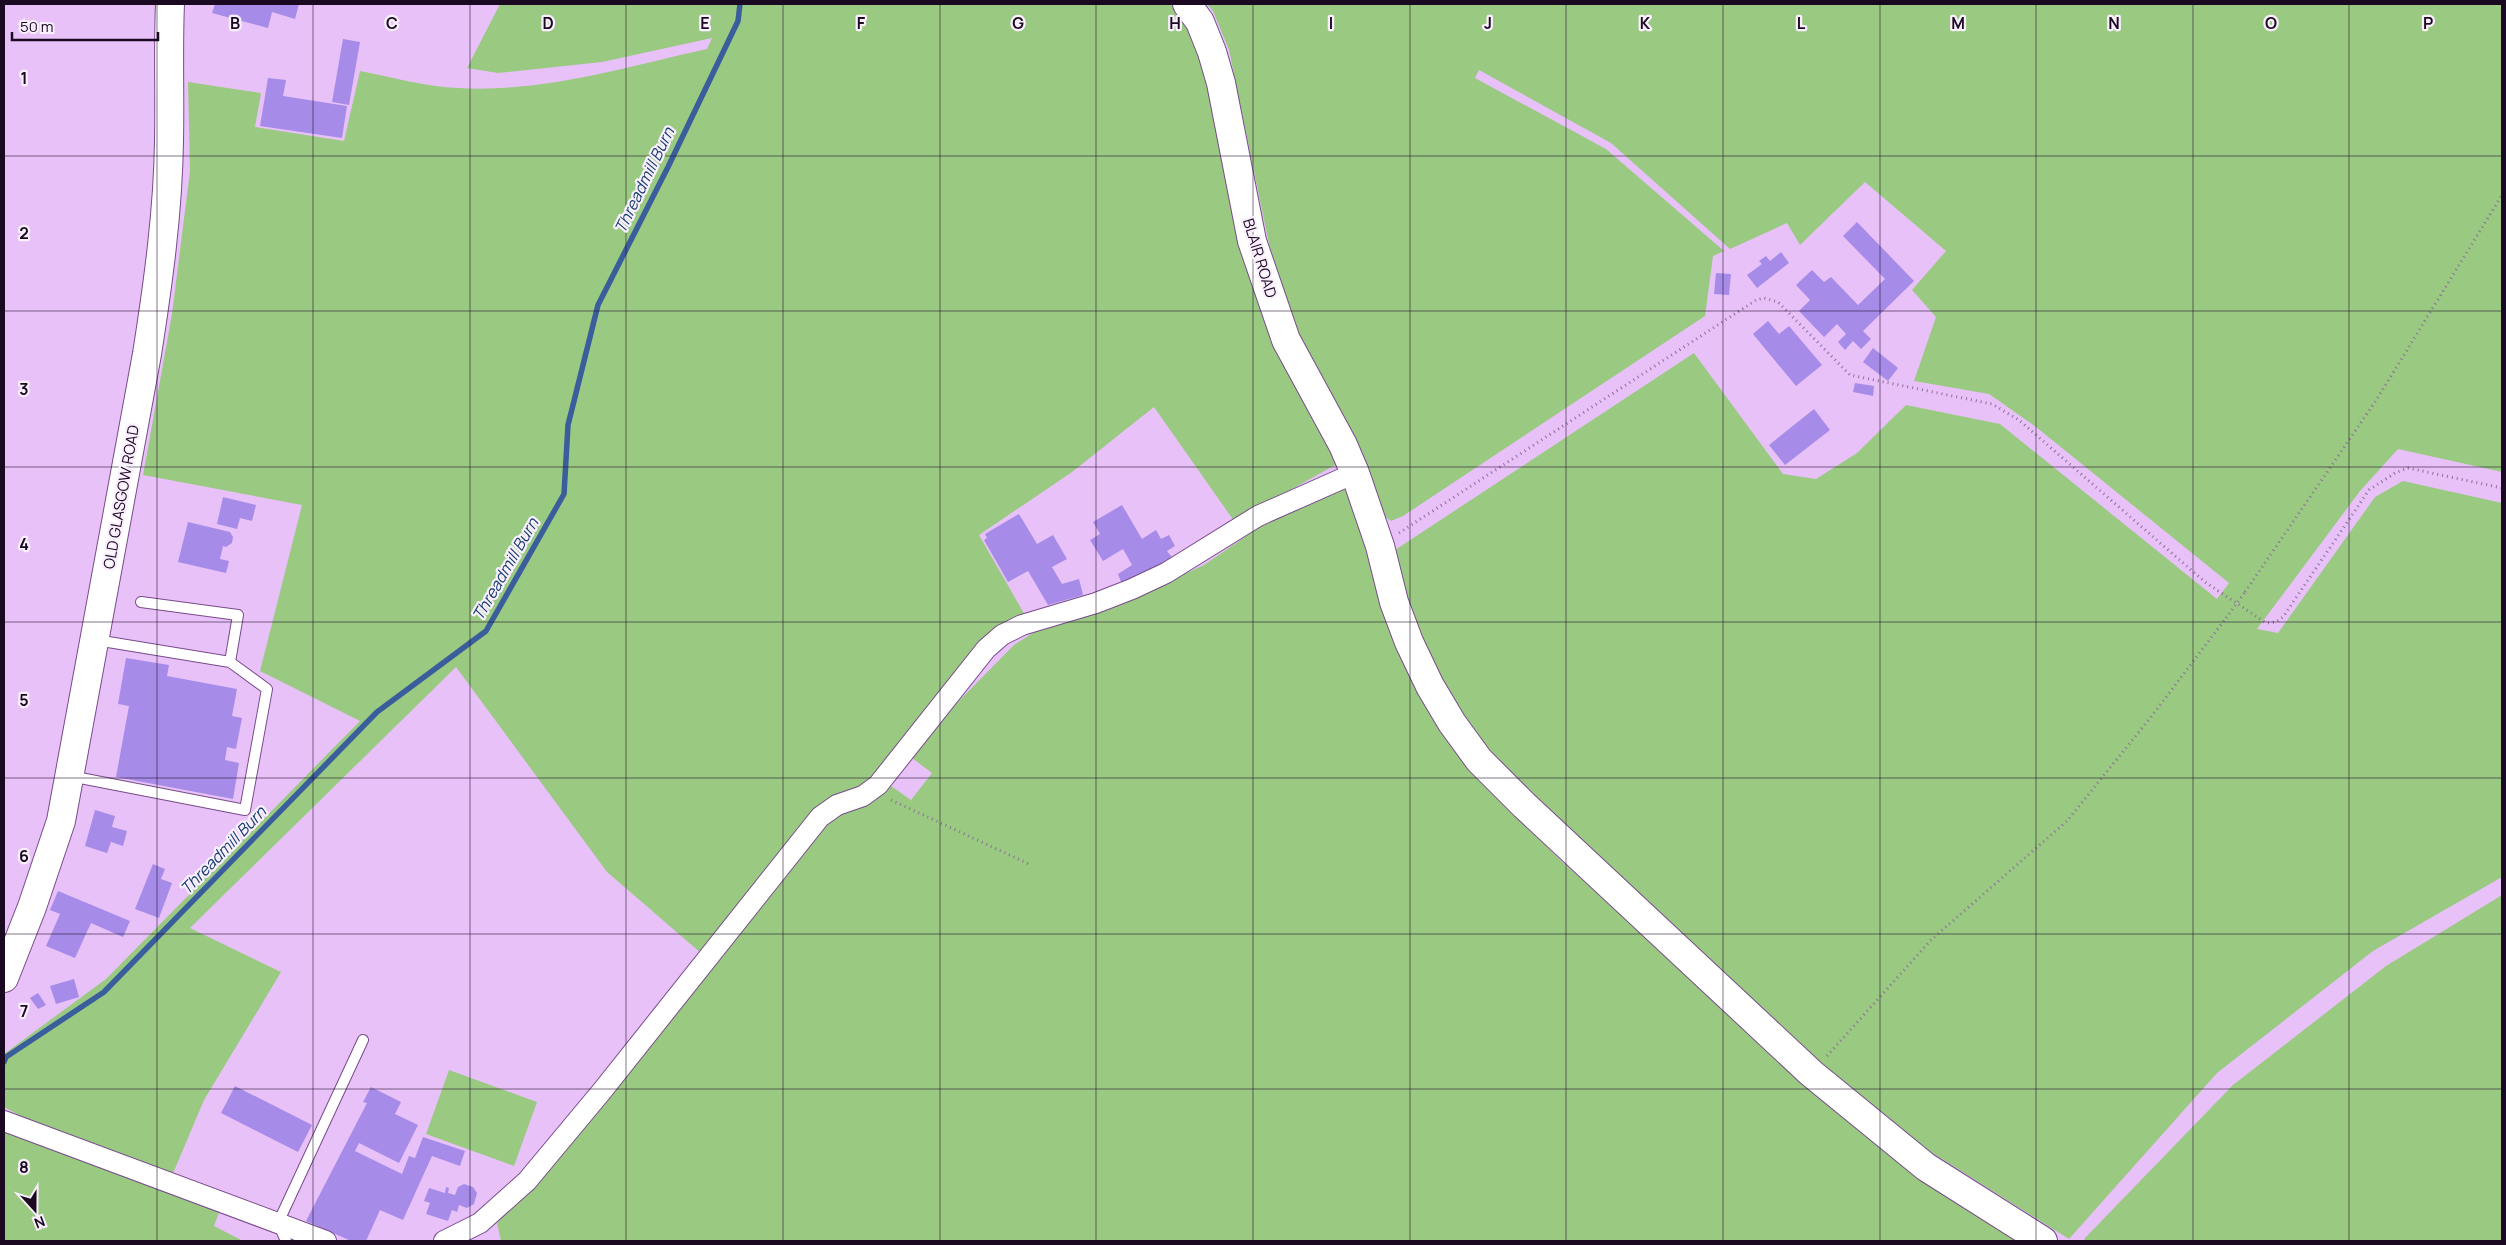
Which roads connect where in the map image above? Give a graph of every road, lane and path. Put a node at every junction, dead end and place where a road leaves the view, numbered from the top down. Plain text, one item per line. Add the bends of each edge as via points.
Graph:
1 (170, 4) edge
2 (1187, 4) edge
3 (2502, 195) edge
4 (1356, 473) junction
5 (2502, 488) edge
6 (1380, 546) junction
7 (141, 602) dead end
8 (95, 640) junction
9 (230, 662) junction
10 (69, 776) junction
11 (870, 791) junction
12 (1029, 864) dead end
13 (4, 978) edge
14 (363, 1040) dead end
15 (1816, 1077) junction
16 (4, 1121) edge
17 (282, 1232) edge
18 (326, 1241) edge
19 (444, 1241) edge
20 (2044, 1241) edge

1 - 8 street, OLD GLASGOW ROAD via 169,142 159,277 148,354
2 - 4 street, BLAIR ROAD via 1200,22 1221,83 1252,241 1286,340
3 - 15 path, bridge via 2377,399 2245,592 2151,717 2067,821 1931,940
4 - 6 street, BLAIR ROAD
4 - 11 street via 1258,516 1166,573 1132,589 1002,634
5 - 6 path via 2408,468 2380,481 2369,490 2283,618 2266,623 2205,582 2020,420 1992,404 1850,375 1778,302 1764,298 1756,300
6 - 15 street, BLAIR ROAD via 1394,602 1409,642 1430,686 1479,760
7 - 9 lane via 238,615
8 - 9 lane
8 - 10 street, OLD GLASGOW ROAD
9 - 10 lane via 268,689 245,810
10 - 13 street, OLD GLASGOW ROAD via 48,861
11 - 12 path
11 - 19 street via 837,805 820,817 527,1181 480,1223
14 - 17 lane
15 - 20 street, BLAIR ROAD via 1926,1167
16 - 17 street
17 - 18 street

